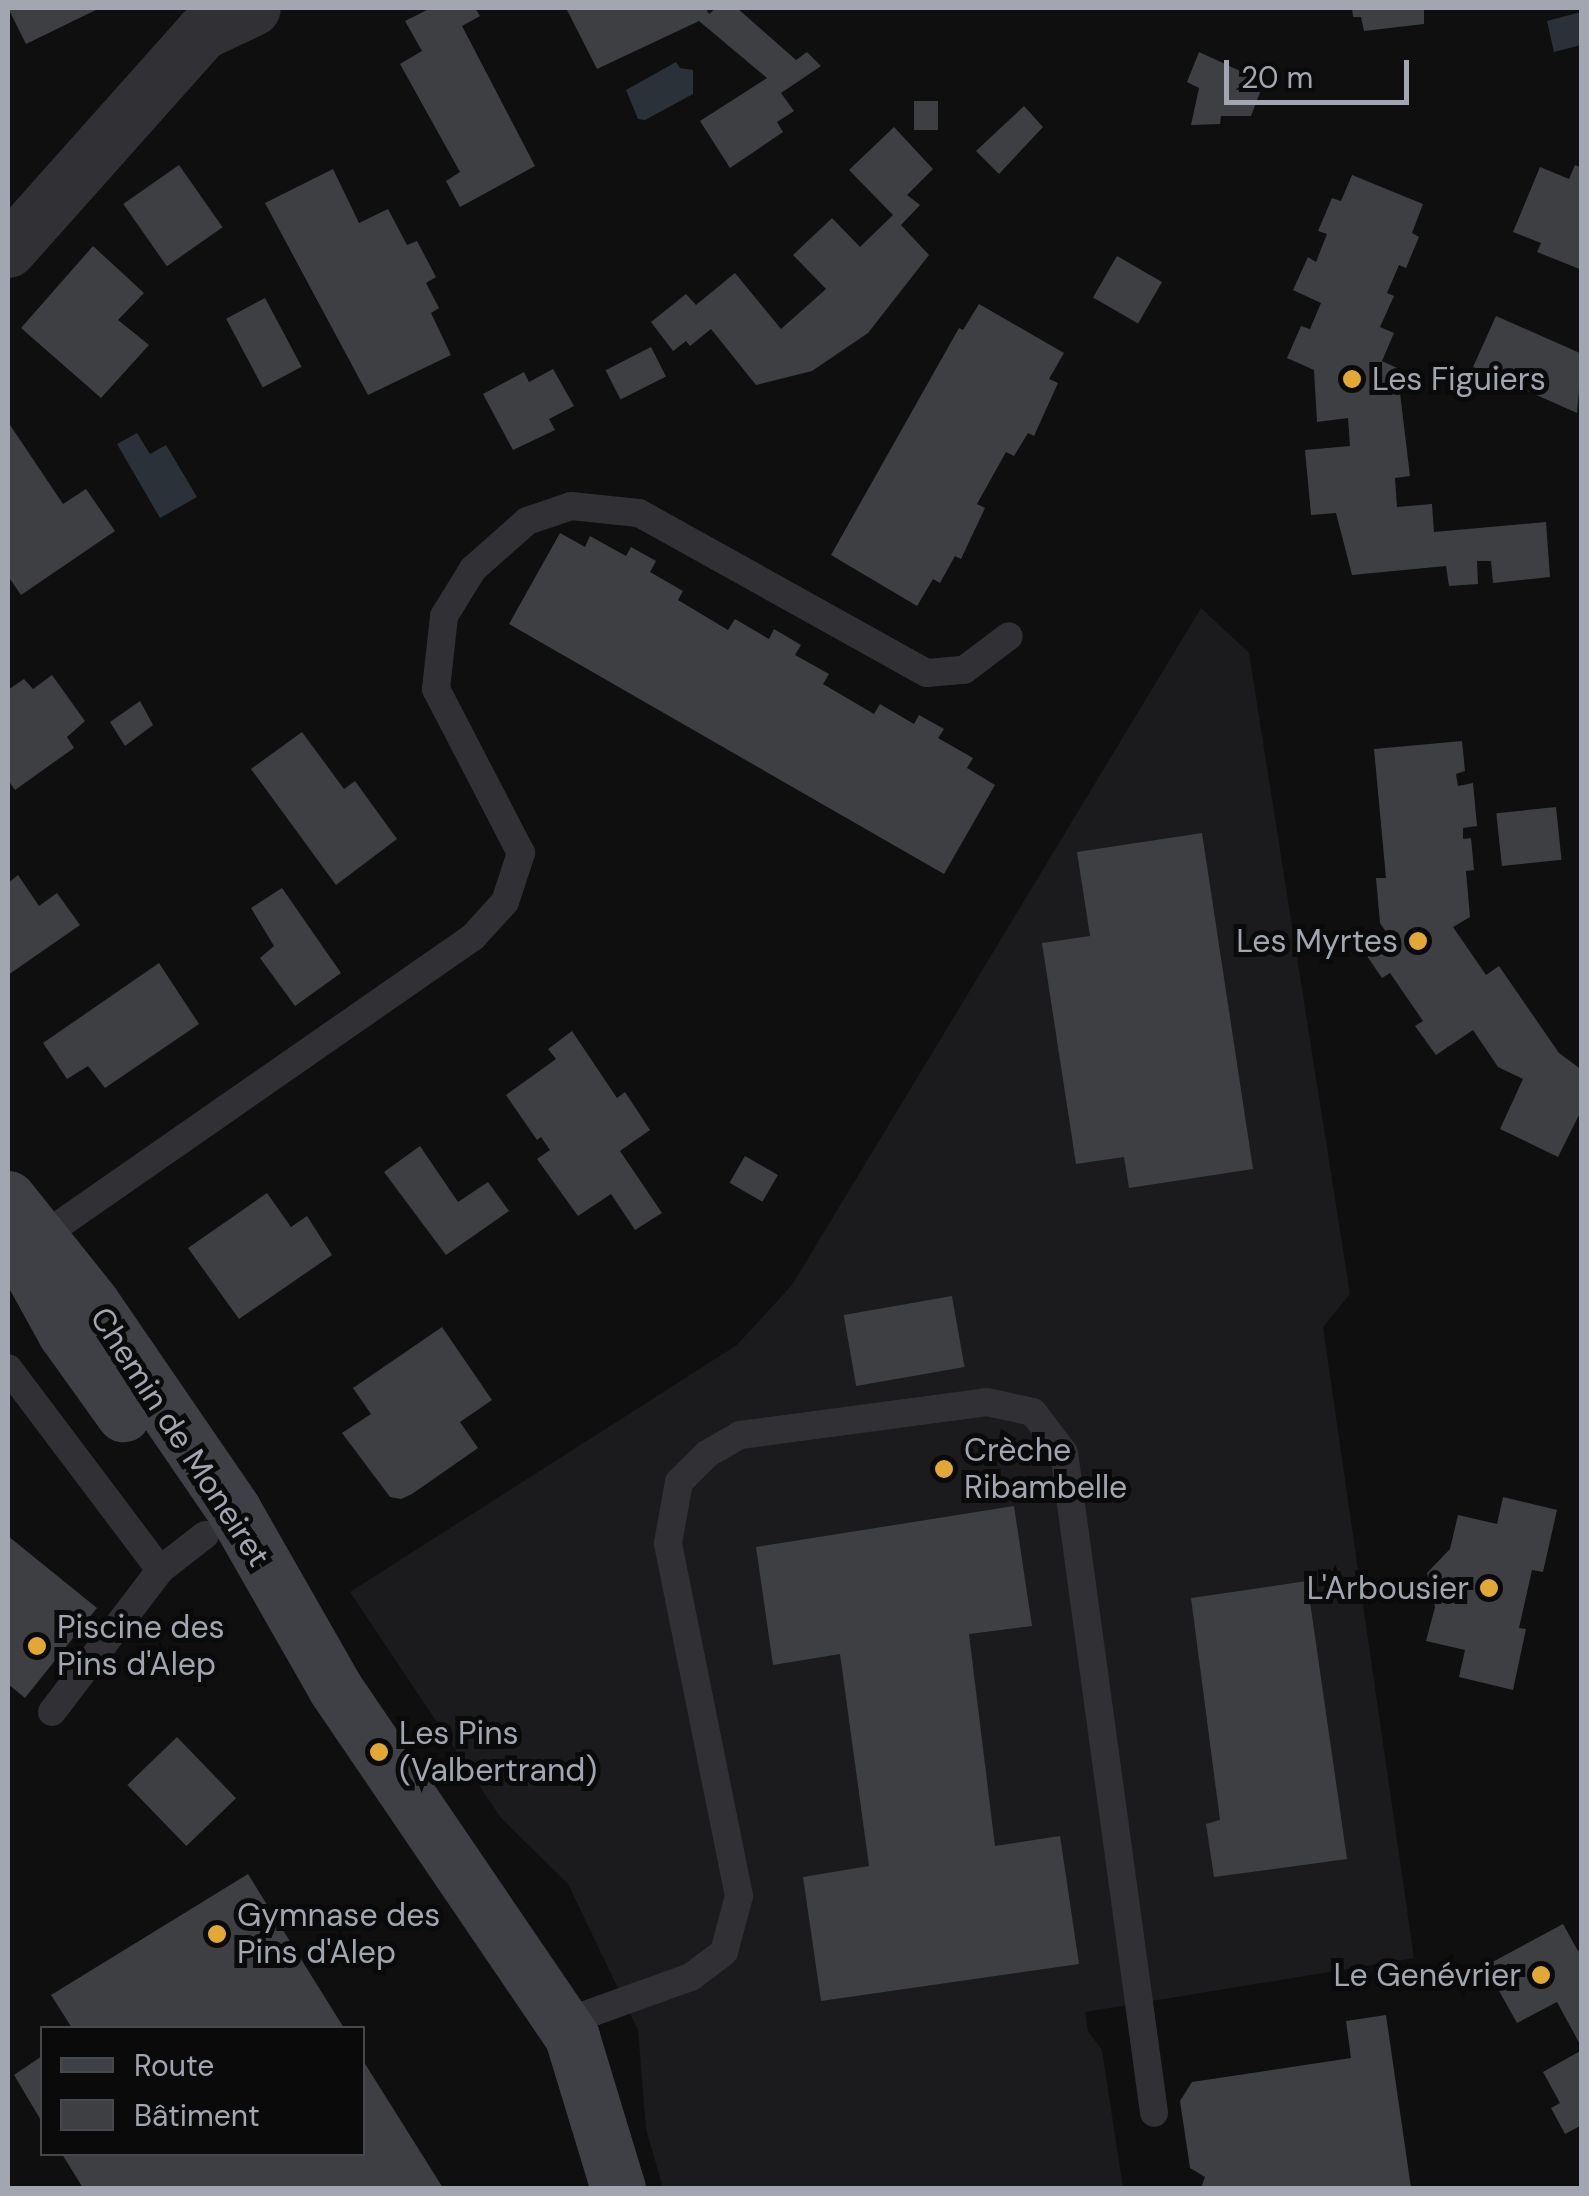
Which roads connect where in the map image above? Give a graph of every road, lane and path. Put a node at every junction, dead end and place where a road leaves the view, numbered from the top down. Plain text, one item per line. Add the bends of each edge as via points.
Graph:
1 (253, 8) edge
2 (193, 20) edge
3 (8, 250) edge
4 (1010, 636) dead end
5 (19, 1227) edge
6 (8, 1368) edge
7 (205, 1534) junction
8 (160, 1570) junction
9 (335, 1688) junction
10 (52, 1712) dead end
11 (563, 2023) junction
12 (1154, 2114) dead end
13 (618, 2188) edge

1 - 2 street
2 - 3 street
4 - 5 lane via 964,670 927,673 639,512 571,506 527,521 474,569 444,616 436,689 521,853 505,902 474,937
5 - 7 main road, Chemin de Moneiret via 65,1333
5 - 9 main road, Chemin de Moneiret via 92,1303 233,1509
6 - 8 lane
7 - 8 lane
7 - 9 main road, Chemin de Moneiret
8 - 10 lane
9 - 11 main road, Chemin de Moneiret
11 - 12 lane via 691,1976 724,1952 739,1896 668,1543 679,1482 707,1454 740,1435 987,1402 1033,1412 1064,1453
11 - 13 main road, Chemin de Moneiret

